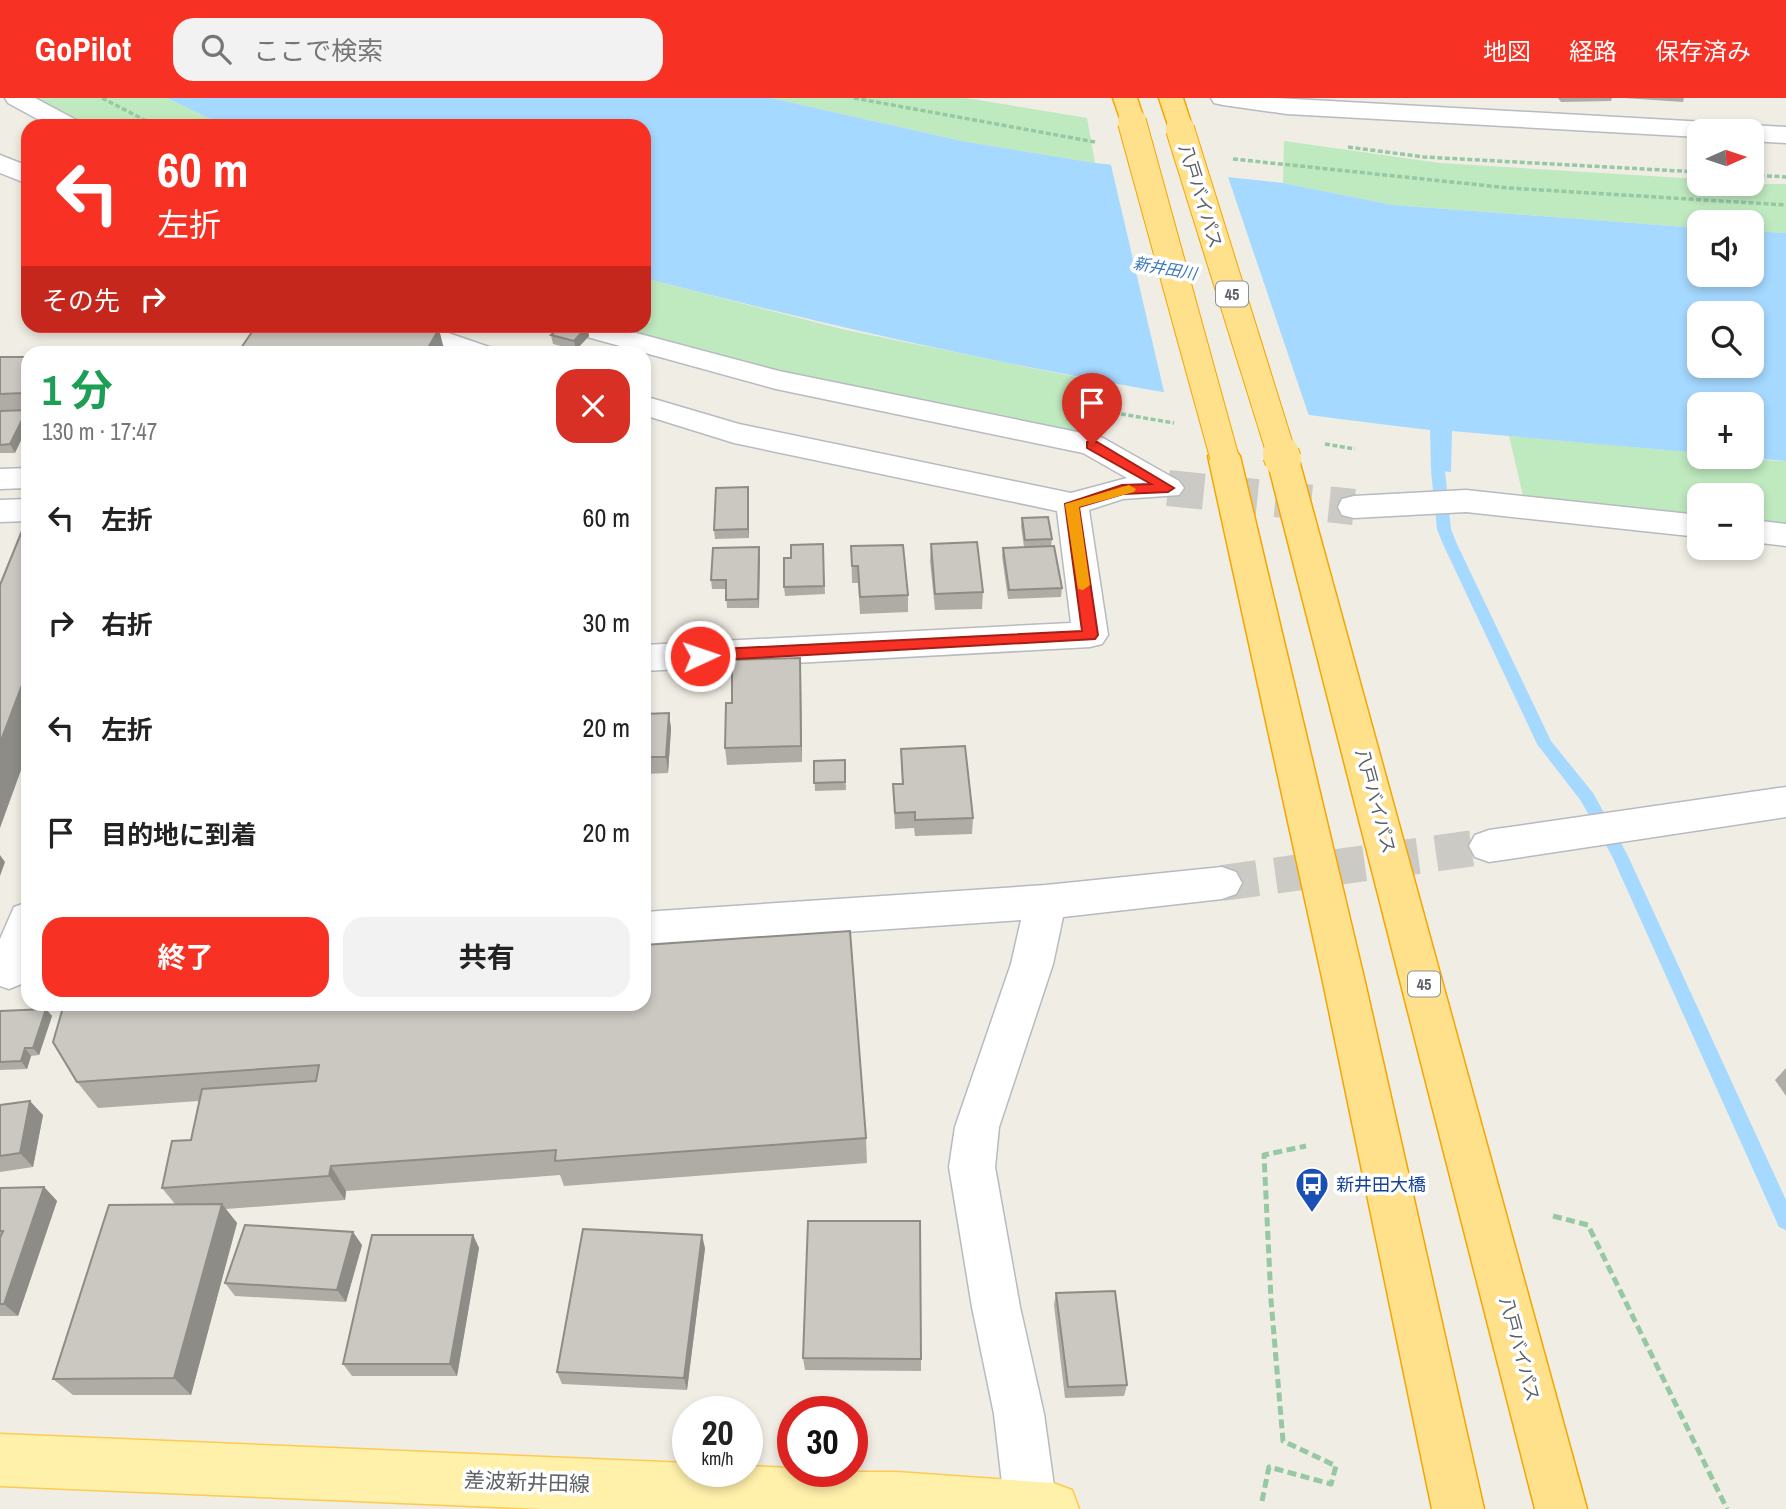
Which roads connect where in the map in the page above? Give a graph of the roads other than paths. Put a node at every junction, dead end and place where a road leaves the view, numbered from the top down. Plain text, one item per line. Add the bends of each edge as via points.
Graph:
1 (17, 98) edge
2 (1171, 98) edge
3 (1223, 98) edge
4 (1342, 104) edge
5 (1484, 107) edge
6 (1129, 110) edge
7 (56, 119) edge
8 (1687, 127) edge
9 (1764, 134) edge
10 (1786, 135) edge
11 (0, 163) edge
12 (21, 173) edge
13 (421, 333) edge
14 (605, 333) edge
15 (459, 346) edge
16 (651, 407) edge
17 (21, 478) edge
18 (0, 479) edge
19 (1072, 504) junction
20 (1354, 507) tunnel mouth
21 (21, 510) edge
22 (0, 511) edge
23 (1687, 525) edge
24 (1764, 532) edge
25 (1786, 535) edge
26 (651, 658) edge
27 (1786, 803) edge
28 (1489, 846) tunnel mouth
29 (1222, 883) tunnel mouth
30 (1046, 902) junction
31 (21, 911) edge
32 (0, 912) edge
33 (651, 929) edge
34 (21, 941) edge
35 (12, 970) edge
36 (0, 1460) edge
37 (1042, 1508) edge
38 (1458, 1509) edge
39 (1562, 1509) edge

1 - 7 street
2 - 39 highway, 八戸バイパス / 45, bridge via 1283,460
3 - 4 street via 1287,107
4 - 5 street
5 - 8 street
6 - 38 highway, bridge via 1224,456
9 - 10 street
11 - 12 street
13 - 15 street
14 - 19 street via 776,380 1092,445 1168,488 1122,489
16 - 19 street via 734,433
17 - 18 street
19 - 26 street via 1090,635
20 - 23 street via 1466,501
21 - 22 street
24 - 25 street
27 - 28 street
29 - 30 street
30 - 33 street
30 - 37 street via 1032,964 977,1127 972,1167 996,1307
31 - 32 street
34 - 35 street
36 - 37 main road, 差波新井田線 via 896,1497

